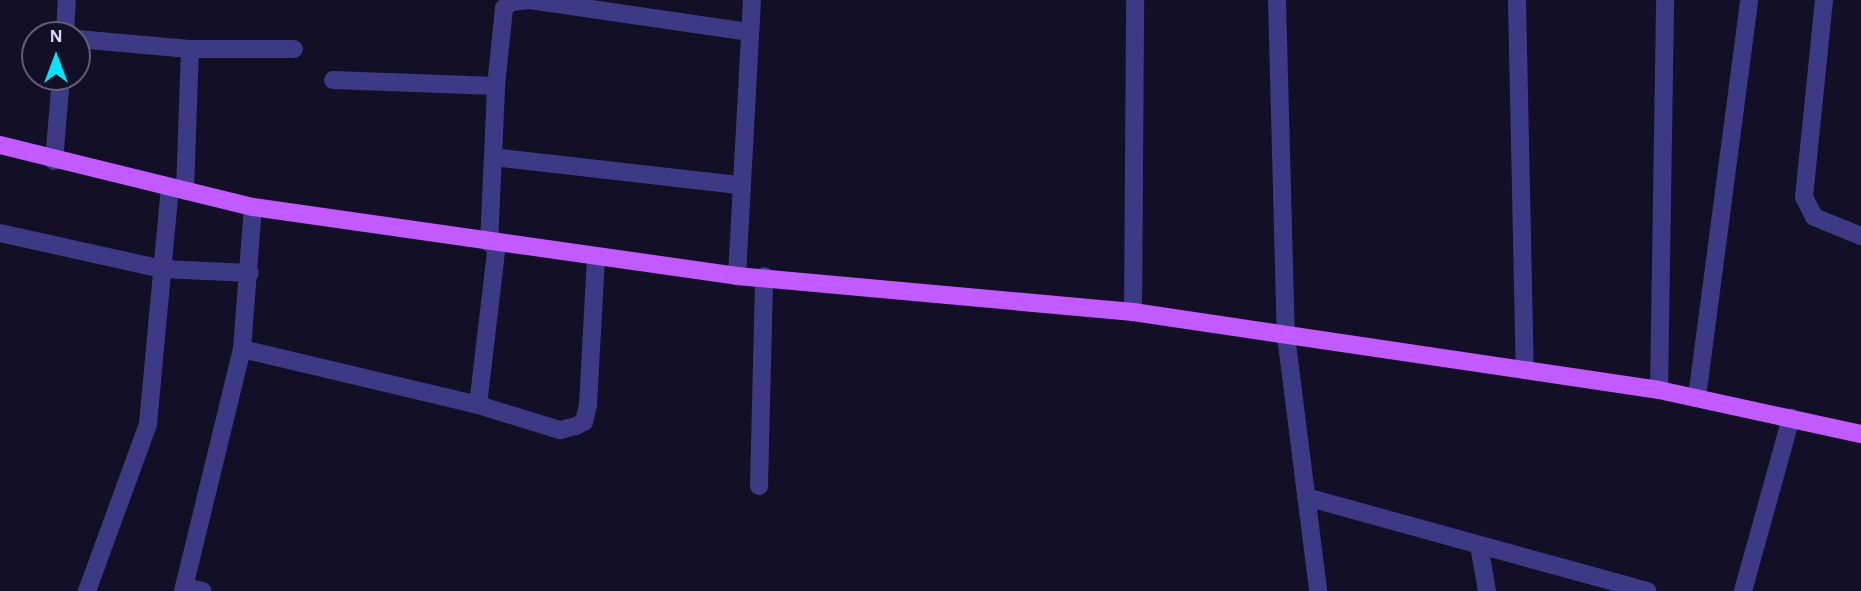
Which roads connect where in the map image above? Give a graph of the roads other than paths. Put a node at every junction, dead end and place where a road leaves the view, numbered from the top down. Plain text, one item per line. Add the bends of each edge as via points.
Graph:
1 (67, 0) edge
2 (752, 0) edge
3 (1135, 0) edge
4 (1277, 0) edge
5 (1517, 0) edge
6 (1665, 0) edge
7 (1749, 0) edge
8 (1824, 0) edge
9 (66, 21) edge
10 (750, 32) junction
11 (91, 40) edge
12 (190, 48) junction
13 (293, 49) dead end
14 (333, 80) dead end
15 (496, 86) junction
16 (60, 91) edge
17 (0, 145) edge
18 (493, 157) junction
19 (54, 161) junction
20 (740, 185) junction
21 (178, 189) junction
22 (253, 207) junction
23 (0, 233) edge
24 (1861, 236) edge
25 (493, 243) junction
26 (596, 257) junction
27 (163, 270) junction
28 (250, 273) junction
29 (737, 276) junction
30 (764, 276) junction
31 (1133, 312) junction
32 (1286, 336) junction
33 (242, 349) junction
34 (1525, 370) junction
35 (1659, 390) junction
36 (1697, 397) junction
37 (478, 405) junction
38 (1791, 418) junction
39 (1861, 434) edge
40 (759, 486) dead end
41 (1306, 497) junction
42 (1479, 545) junction
43 (184, 589) edge
44 (87, 591) edge
45 (203, 591) edge
46 (1318, 591) edge
47 (1487, 591) edge
48 (1647, 591) edge
49 (1743, 591) edge

1 - 9 street
2 - 10 street
3 - 31 street
4 - 32 street
5 - 34 street
6 - 35 street
7 - 36 street
8 - 24 street via 1804,197 1814,218
10 - 15 street via 530,0 511,2 504,8
10 - 20 street
11 - 12 street
12 - 13 street
12 - 21 street
14 - 15 street
15 - 18 street
16 - 19 street
17 - 19 main road
18 - 20 street
18 - 25 street
19 - 21 main road
20 - 29 street
21 - 22 main road
21 - 27 street
22 - 25 main road
22 - 28 street
23 - 27 street
25 - 26 main road
25 - 37 street
26 - 29 main road
26 - 37 street via 584,422 560,430
27 - 28 street
27 - 44 street via 148,424
28 - 33 street
29 - 30 main road
30 - 31 main road
30 - 40 street
31 - 32 main road
32 - 34 main road
32 - 41 street
33 - 37 street
33 - 43 street
34 - 35 main road
35 - 36 main road
36 - 38 main road
38 - 39 main road
38 - 49 street
41 - 42 street
41 - 46 street
42 - 47 street
42 - 48 street
43 - 45 street

